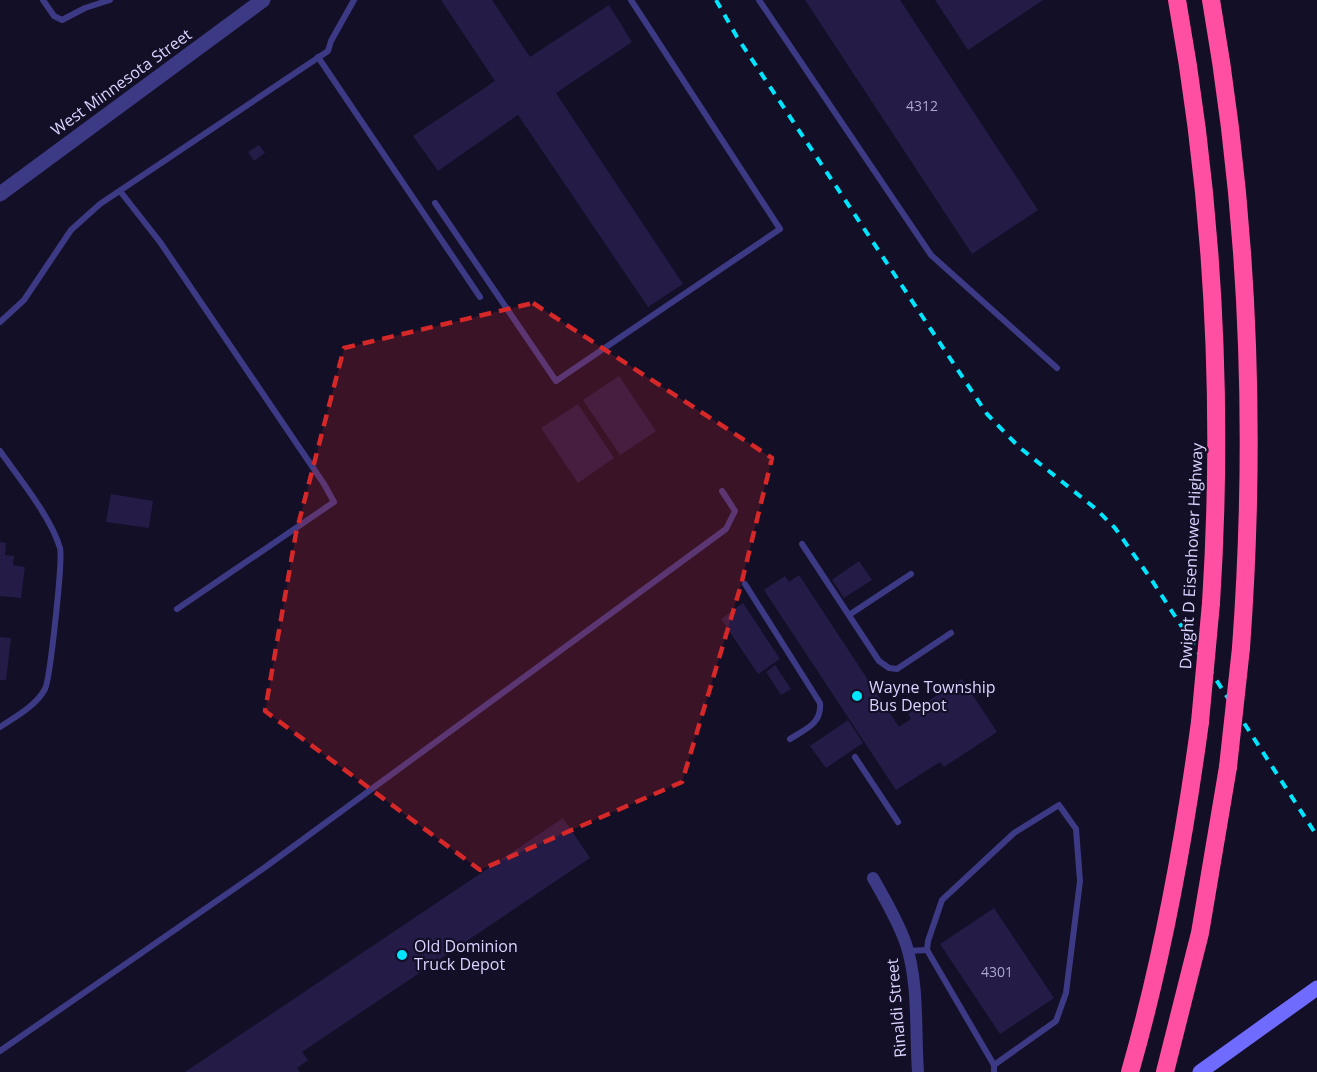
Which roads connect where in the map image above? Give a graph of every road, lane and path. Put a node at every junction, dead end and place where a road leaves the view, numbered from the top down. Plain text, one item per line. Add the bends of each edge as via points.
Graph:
1 (43, 0) edge
2 (110, 0) edge
3 (263, 0) edge
4 (354, 0) edge
5 (631, 0) edge
6 (759, 0) edge
7 (1177, 0) edge
8 (1211, 0) edge
9 (318, 57) junction
10 (120, 190) junction
11 (0, 194) edge
12 (435, 203) dead end
13 (480, 297) dead end
14 (0, 322) edge
15 (1057, 368) dead end
16 (0, 450) edge
17 (722, 491) dead end
18 (802, 544) dead end
19 (911, 574) dead end
20 (744, 584) dead end
21 (177, 609) dead end
22 (849, 615) junction
23 (951, 633) dead end
24 (0, 728) edge
25 (790, 739) dead end
26 (855, 757) dead end
27 (898, 822) dead end
28 (873, 878) dead end
29 (927, 950) junction
30 (908, 951) junction
31 (1317, 988) edge
32 (0, 1051) edge
33 (994, 1069) edge
34 (918, 1072) edge
35 (1130, 1072) edge
36 (1165, 1072) edge
37 (1200, 1072) edge

1 - 2 lane via 54,16 62,20
3 - 11 street, West Minnesota Street
4 - 9 lane via 328,51
5 - 12 lane via 780,229 556,381
6 - 15 lane via 931,255
7 - 35 highway, Dwight D Eisenhower Highway, bridge via 1196,120 1212,283 1216,464 1211,603 1185,826 1158,970
8 - 36 highway, bridge via 1234,160 1248,325 1250,496 1241,648 1228,767 1202,922
9 - 10 lane
9 - 13 lane
10 - 14 lane via 71,230 24,300
10 - 21 lane via 160,242 333,502
16 - 24 lane via 48,522 60,549 61,571 46,688 30,707
17 - 32 lane via 735,511 726,529 264,868
18 - 22 lane
19 - 22 lane
20 - 25 lane via 820,703 818,720
22 - 23 lane via 879,661 889,668 897,669
26 - 27 lane
28 - 30 street, Rinaldi Street
29 - 30 lane
29 - 33 lane
29 - 33 lane via 942,900 1014,833 1059,805 1076,829 1080,881 1066,993 1056,1021
30 - 34 street, Rinaldi Street
31 - 37 main road

